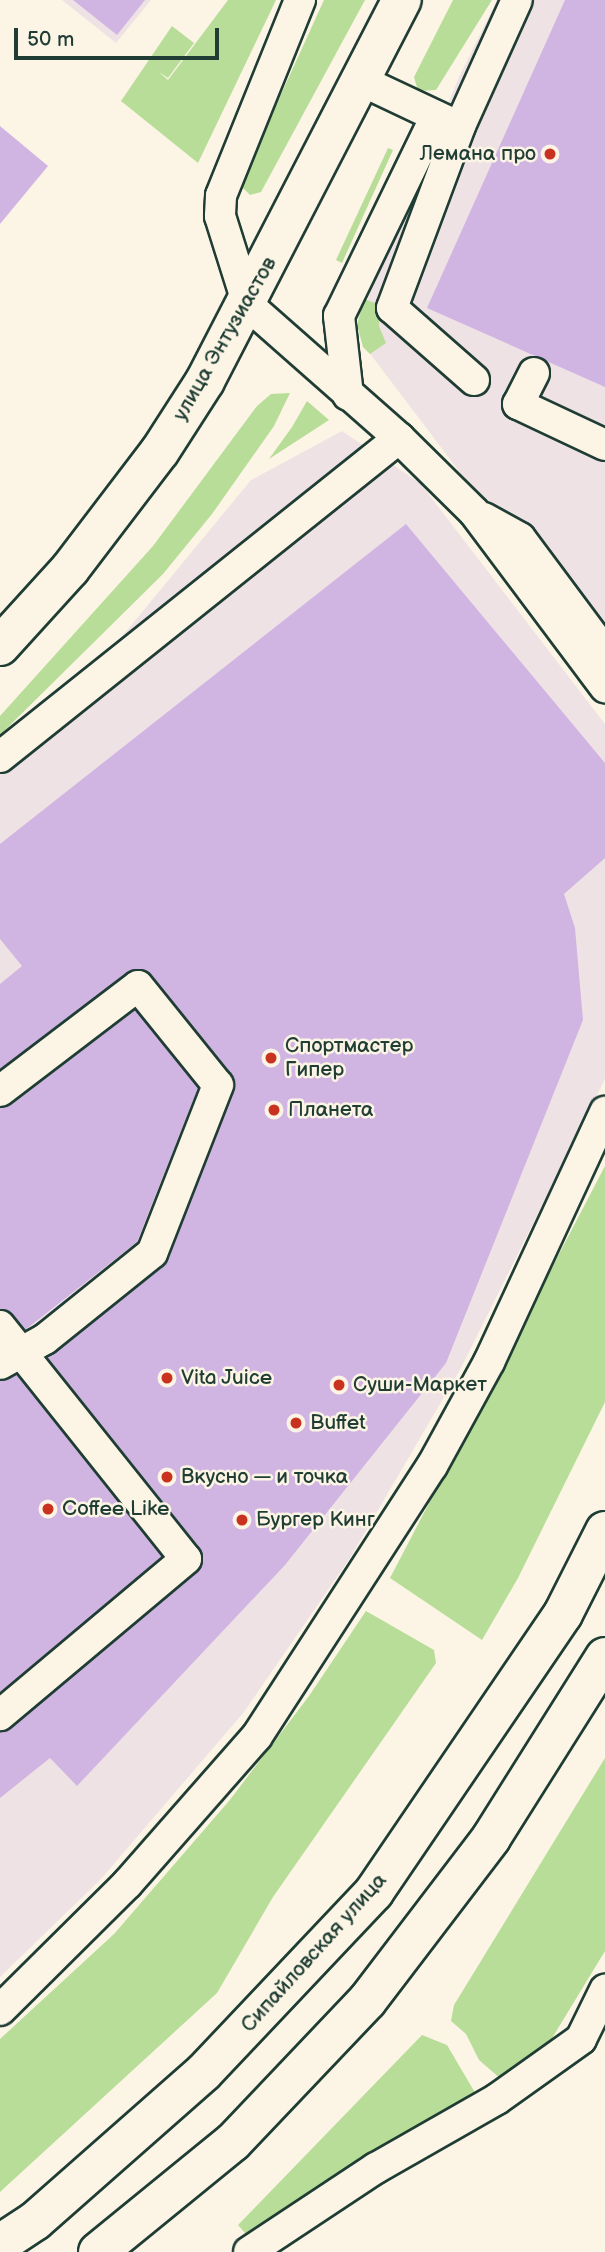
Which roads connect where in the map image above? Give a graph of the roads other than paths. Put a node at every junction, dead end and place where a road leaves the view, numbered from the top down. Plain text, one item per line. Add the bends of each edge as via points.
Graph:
1 (300, 0) edge
2 (402, 0) edge
3 (517, 0) edge
4 (362, 81) junction
5 (448, 121) junction
6 (248, 305) junction
7 (534, 373) dead end
8 (474, 380) dead end
9 (348, 394) junction
10 (399, 438) junction
11 (605, 445) edge
12 (474, 512) junction
13 (0, 646) edge
14 (605, 652) edge
15 (605, 687) edge
16 (0, 757) edge
17 (0, 1091) edge
18 (605, 1112) edge
19 (0, 1326) edge
20 (10, 1360) edge
21 (605, 1531) edge
22 (605, 1657) edge
23 (0, 1715) edge
24 (605, 1990) edge
25 (0, 2010) edge
26 (233, 2142) junction
27 (0, 2244) edge
28 (99, 2252) edge
29 (132, 2252) edge
30 (249, 2252) edge

1 - 6 street via 221,196 220,216
2 - 4 main road, улица Энтузиастов
3 - 5 street
4 - 5 street
4 - 6 main road, улица Энтузиастов
5 - 8 street via 392,308
5 - 9 street via 339,316
6 - 9 street
6 - 13 main road, улица Энтузиастов via 160,451 70,569
7 - 11 street via 518,404
9 - 10 street
10 - 12 street
10 - 16 street
12 - 14 street via 520,538
12 - 15 street
17 - 20 street via 138,986 218,1085 152,1254
18 - 25 street via 489,1362 432,1466 257,1736 127,1884
19 - 20 street
20 - 23 street via 186,1559
21 - 27 main road, Сипайловская улица via 563,1614 374,1892 204,2072 35,2221
22 - 26 main road via 491,1838 367,2000
24 - 30 street via 581,2039 497,2099 376,2168
26 - 28 main road
26 - 29 main road

